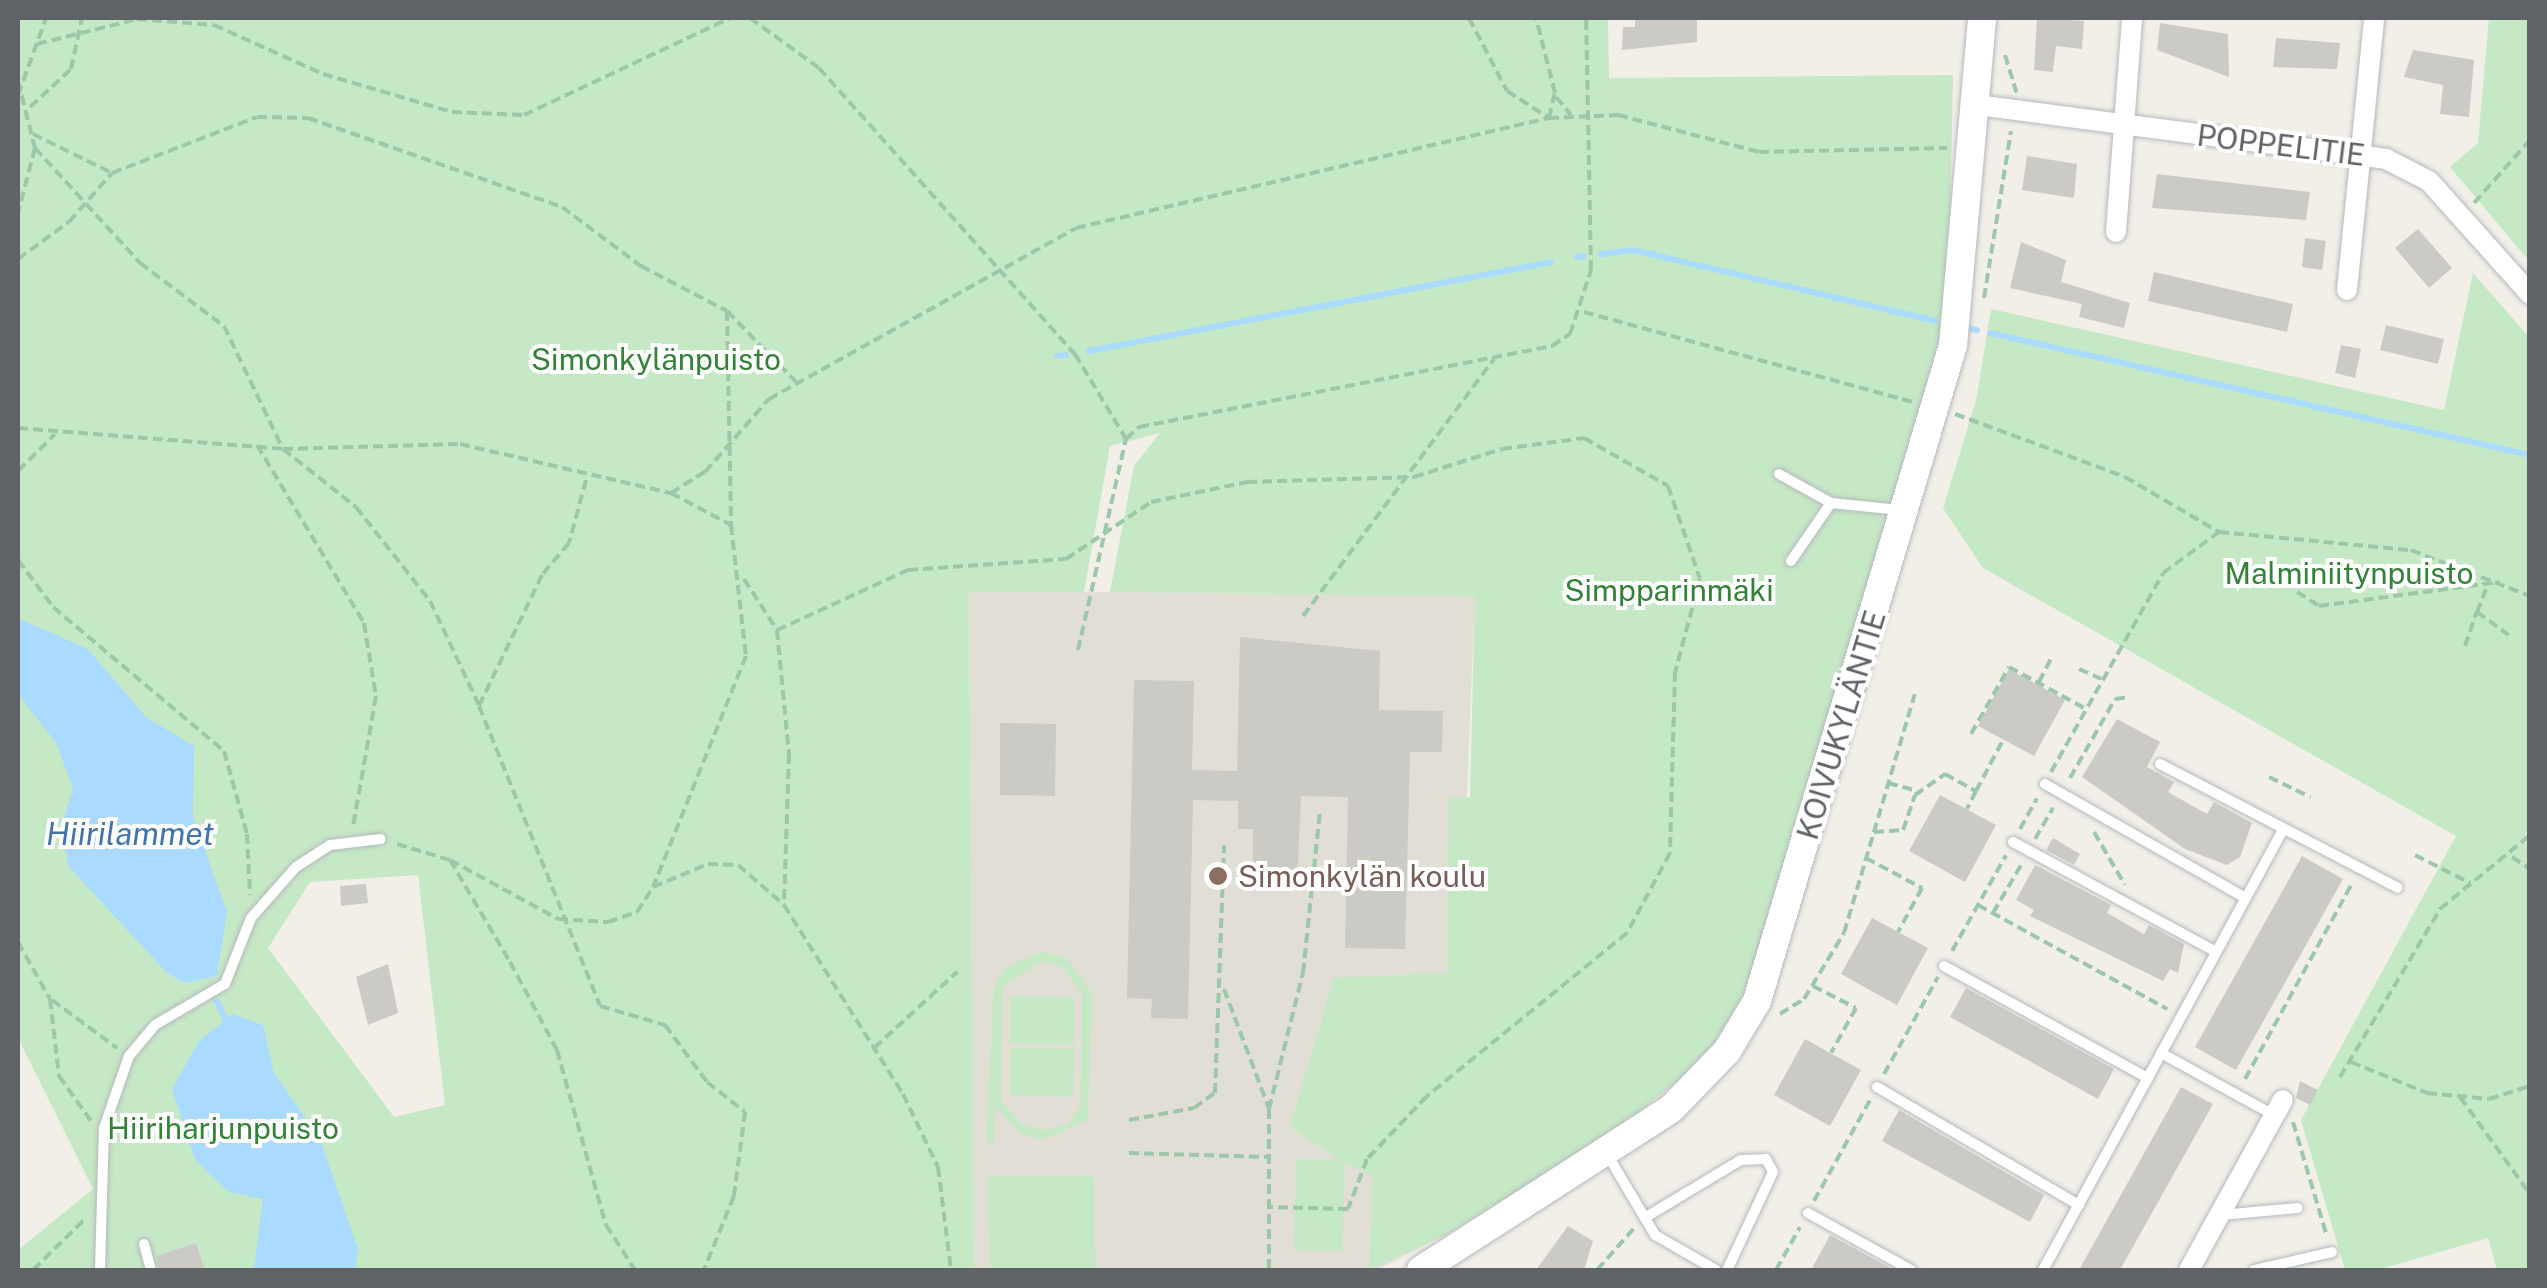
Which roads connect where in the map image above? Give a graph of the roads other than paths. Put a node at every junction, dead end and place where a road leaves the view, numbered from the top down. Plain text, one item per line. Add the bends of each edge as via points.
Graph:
1 (1982, 18) edge
2 (2132, 18) edge
3 (2374, 18) edge
4 (1978, 105) junction
5 (2123, 125) junction
6 (2362, 155) junction
7 (2116, 232) dead end
8 (2347, 290) dead end
9 (2530, 294) edge
10 (1779, 474) dead end
11 (1831, 502) junction
12 (1906, 510) junction
13 (1791, 561) dead end
14 (2160, 764) dead end
15 (2044, 784) road end
16 (2283, 830) junction
17 (381, 839) road end
18 (2013, 842) road end
19 (2398, 888) dead end
20 (2244, 897) junction
21 (2215, 950) junction
22 (1944, 966) dead end
23 (2161, 1053) junction
24 (2148, 1078) junction
25 (1877, 1087) dead end
26 (2285, 1108) joint
27 (1606, 1153) junction
28 (2079, 1205) junction
29 (2298, 1208) dead end
30 (1808, 1213) dead end
31 (2220, 1216) junction
32 (1646, 1217) junction
33 (144, 1244) dead end
34 (2332, 1252) road end
35 (100, 1270) edge
36 (150, 1270) edge
37 (1421, 1270) edge
38 (1716, 1270) edge
39 (1727, 1270) edge
40 (1911, 1270) edge
41 (2043, 1270) edge
42 (2189, 1270) edge
43 (2254, 1270) edge

1 - 4 main road, KOIVUKYLÄNTIE
2 - 5 street
3 - 6 street
4 - 5 street, POPPELITIE
4 - 12 main road, KOIVUKYLÄNTIE via 1948,412
5 - 6 street, POPPELITIE
5 - 7 street
6 - 8 street
6 - 9 street, POPPELITIE via 2429,180
10 - 11 lane
11 - 12 lane
11 - 13 lane
12 - 27 main road, KOIVUKYLÄNTIE via 1757,1001 1695,1088
14 - 16 lane
15 - 20 lane
16 - 19 lane
16 - 20 lane
17 - 35 lane via 349,840 296,867 251,918 225,984 155,1025 129,1056 104,1128
18 - 21 lane
20 - 21 lane
21 - 23 lane
22 - 24 lane
23 - 24 lane
23 - 26 lane via 2236,1094
24 - 28 lane
25 - 28 lane
26 - 31 street
27 - 32 lane
27 - 37 main road, KOIVUKYLÄNTIE
28 - 41 lane
29 - 31 lane
30 - 40 lane
31 - 42 street
32 - 38 lane via 1654,1234
32 - 39 lane via 1741,1160 1766,1159 1774,1172
33 - 36 lane
34 - 43 lane

